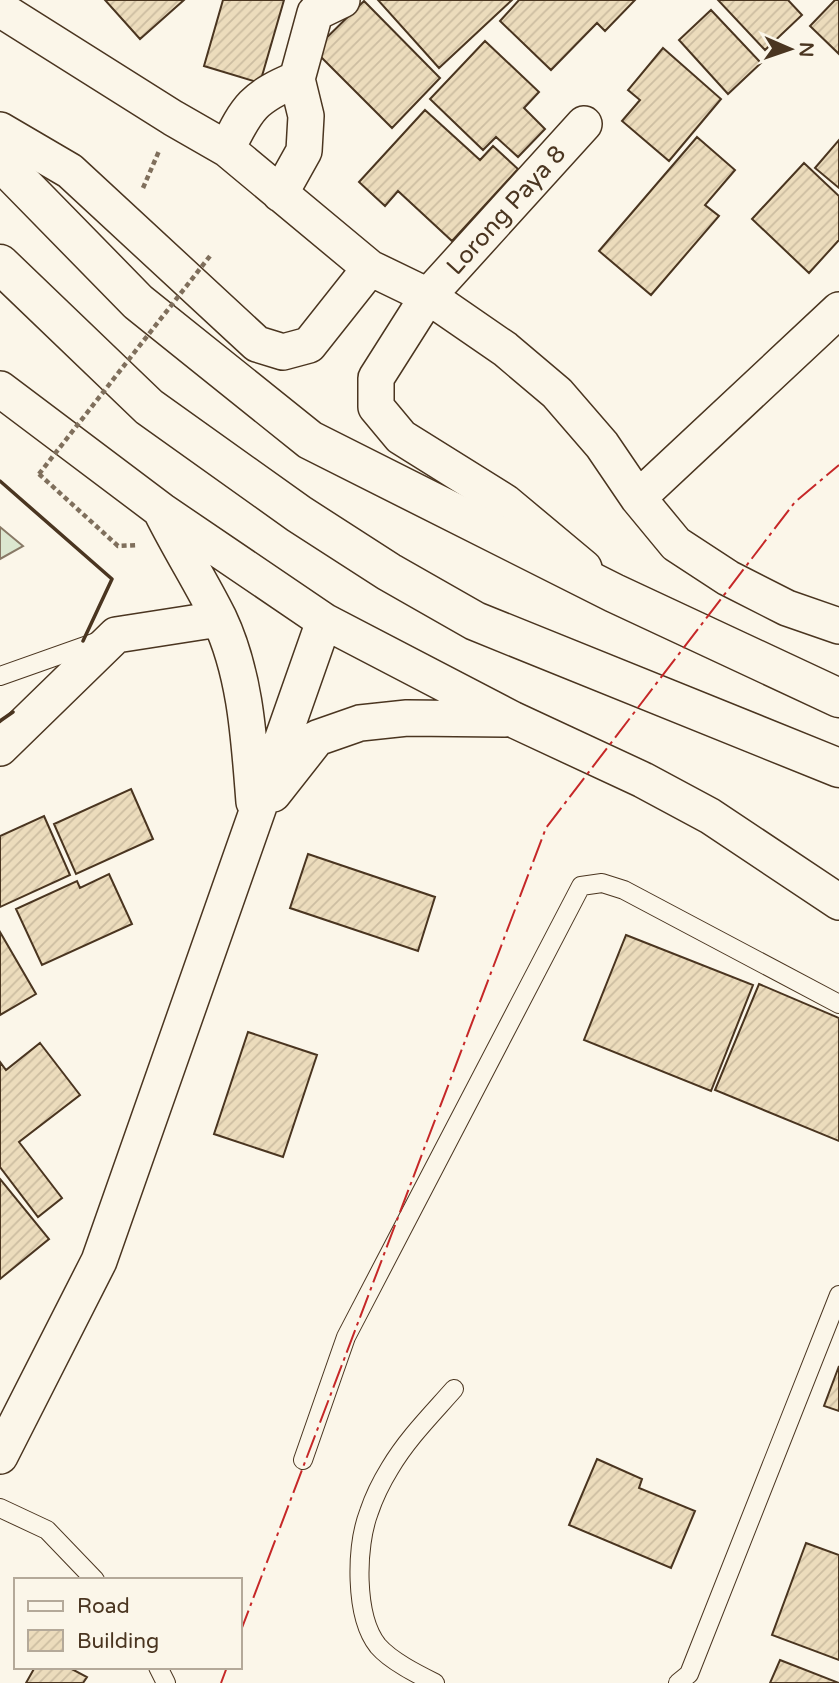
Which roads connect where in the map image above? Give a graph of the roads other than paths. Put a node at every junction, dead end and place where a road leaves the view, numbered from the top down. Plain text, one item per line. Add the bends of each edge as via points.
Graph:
1 (342, 0) edge
2 (13, 8) edge
3 (297, 79) junction
4 (584, 124) dead end
5 (0, 131) edge
6 (227, 149) junction
7 (0, 162) edge
8 (280, 194) junction
9 (0, 264) edge
10 (370, 268) junction
11 (428, 296) junction
12 (839, 310) edge
13 (0, 389) edge
14 (638, 498) junction
15 (162, 512) junction
16 (614, 593) junction
17 (219, 619) junction
18 (324, 621) junction
19 (839, 626) edge
20 (116, 635) junction
21 (0, 676) edge
22 (839, 698) edge
23 (512, 719) junction
24 (0, 748) edge
25 (839, 768) edge
26 (255, 816) junction
27 (839, 902) edge
28 (839, 1004) edge
29 (839, 1295) edge
30 (454, 1389) dead end
31 (1, 1453) edge
32 (303, 1460) dead end
33 (0, 1508) edge
34 (93, 1578) edge
35 (435, 1683) edge
36 (678, 1683) edge

1 - 3 street via 315,13
2 - 6 street via 173,118
3 - 6 street via 267,92 243,116
3 - 8 street via 306,116 304,151
4 - 11 street, Lorong Paya 8
5 - 10 street via 70,171 257,344 283,352 309,345
6 - 8 street
7 - 16 highway via 138,302 310,440
8 - 10 street
9 - 25 highway via 149,407 389,572 475,621
10 - 11 street
11 - 14 street via 505,349 557,393 602,445
11 - 16 street, Lorong Paya 8 via 376,377 376,407 401,438 505,502
12 - 14 street
13 - 15 street
14 - 19 street via 676,544 718,571 787,608
15 - 17 street
15 - 18 street
16 - 22 highway
17 - 20 street
17 - 26 street via 237,669 248,722
18 - 23 street
18 - 26 street
20 - 21 lane
20 - 24 street
23 - 26 street via 407,718 360,723 317,738
23 - 27 street via 710,816
26 - 31 street via 99,1261
28 - 32 lane via 624,890 602,883 581,886 346,1337
29 - 36 lane via 689,1674
30 - 35 lane via 390,1467 368,1513 359,1567 362,1614 378,1646 406,1669
33 - 34 lane via 47,1530

